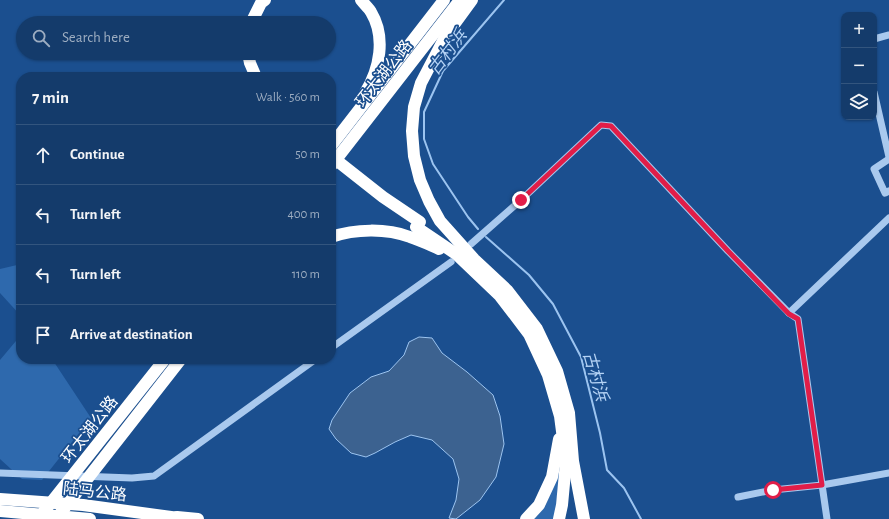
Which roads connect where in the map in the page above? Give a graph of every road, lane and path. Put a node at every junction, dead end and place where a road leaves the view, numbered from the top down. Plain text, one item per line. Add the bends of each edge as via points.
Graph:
1 (256, 0) edge
2 (265, 0) edge
3 (361, 0) edge
4 (444, 0) edge
5 (460, 0) edge
6 (472, 0) edge
7 (247, 16) edge
8 (254, 16) edge
9 (889, 35) edge
10 (877, 38) edge
11 (247, 60) edge
12 (248, 60) edge
13 (248, 72) edge
14 (254, 72) edge
15 (877, 105) edge
16 (336, 134) edge
17 (336, 140) edge
18 (889, 158) edge
19 (336, 159) edge
20 (336, 160) edge
21 (336, 169) edge
22 (889, 190) edge
23 (889, 218) edge
24 (418, 225) junction
25 (336, 236) edge
26 (471, 244) dead end
27 (451, 262) dead end
28 (471, 262) junction
29 (789, 314) junction
30 (336, 344) edge
31 (160, 364) edge
32 (177, 364) edge
33 (184, 364) edge
34 (309, 364) edge
35 (560, 416) junction
36 (119, 438) junction
37 (574, 462) junction
38 (0, 473) edge
39 (889, 473) edge
40 (822, 485) junction
41 (738, 497) dead end
42 (0, 498) edge
43 (0, 511) edge
44 (147, 513) junction
45 (38, 519) edge
46 (46, 519) edge
47 (56, 519) edge
48 (90, 519) edge
49 (186, 519) edge
50 (198, 519) edge
51 (526, 519) edge
52 (559, 519) edge
53 (565, 519) edge
54 (584, 519) edge
55 (827, 519) edge

1 - 7 highway
2 - 8 highway
3 - 16 highway via 371,12 378,33 380,53 376,72 368,89
4 - 17 highway, 环太湖公路
5 - 19 highway, 环太湖公路
6 - 28 highway via 445,37 421,83 414,107 412,131 414,156 429,201 440,221
9 - 10 street
11 - 13 highway
12 - 14 highway
15 - 18 street
18 - 22 street via 874,169 885,192
20 - 24 highway, bridge
21 - 24 highway via 379,202
23 - 29 street
24 - 28 highway via 456,254
25 - 28 highway via 376,230 410,236
26 - 29 street via 601,125 611,126
27 - 30 street
28 - 35 highway via 529,334 548,375
28 - 37 highway via 508,290 537,329 557,371 569,413
29 - 40 street via 798,319
31 - 45 highway, 环太湖公路, bridge
32 - 36 highway, 环太湖公路, bridge
33 - 36 highway, bridge
34 - 38 street via 154,476 132,478
35 - 51 highway via 552,476 539,505
35 - 52 highway via 566,462
36 - 47 highway, 环太湖公路, bridge
37 - 53 highway
37 - 54 highway
39 - 40 street
40 - 41 street
40 - 55 street
42 - 44 highway, 陆马公路
43 - 46 highway
43 - 48 highway, 陆马公路
44 - 49 highway, 陆马公路
44 - 50 highway

